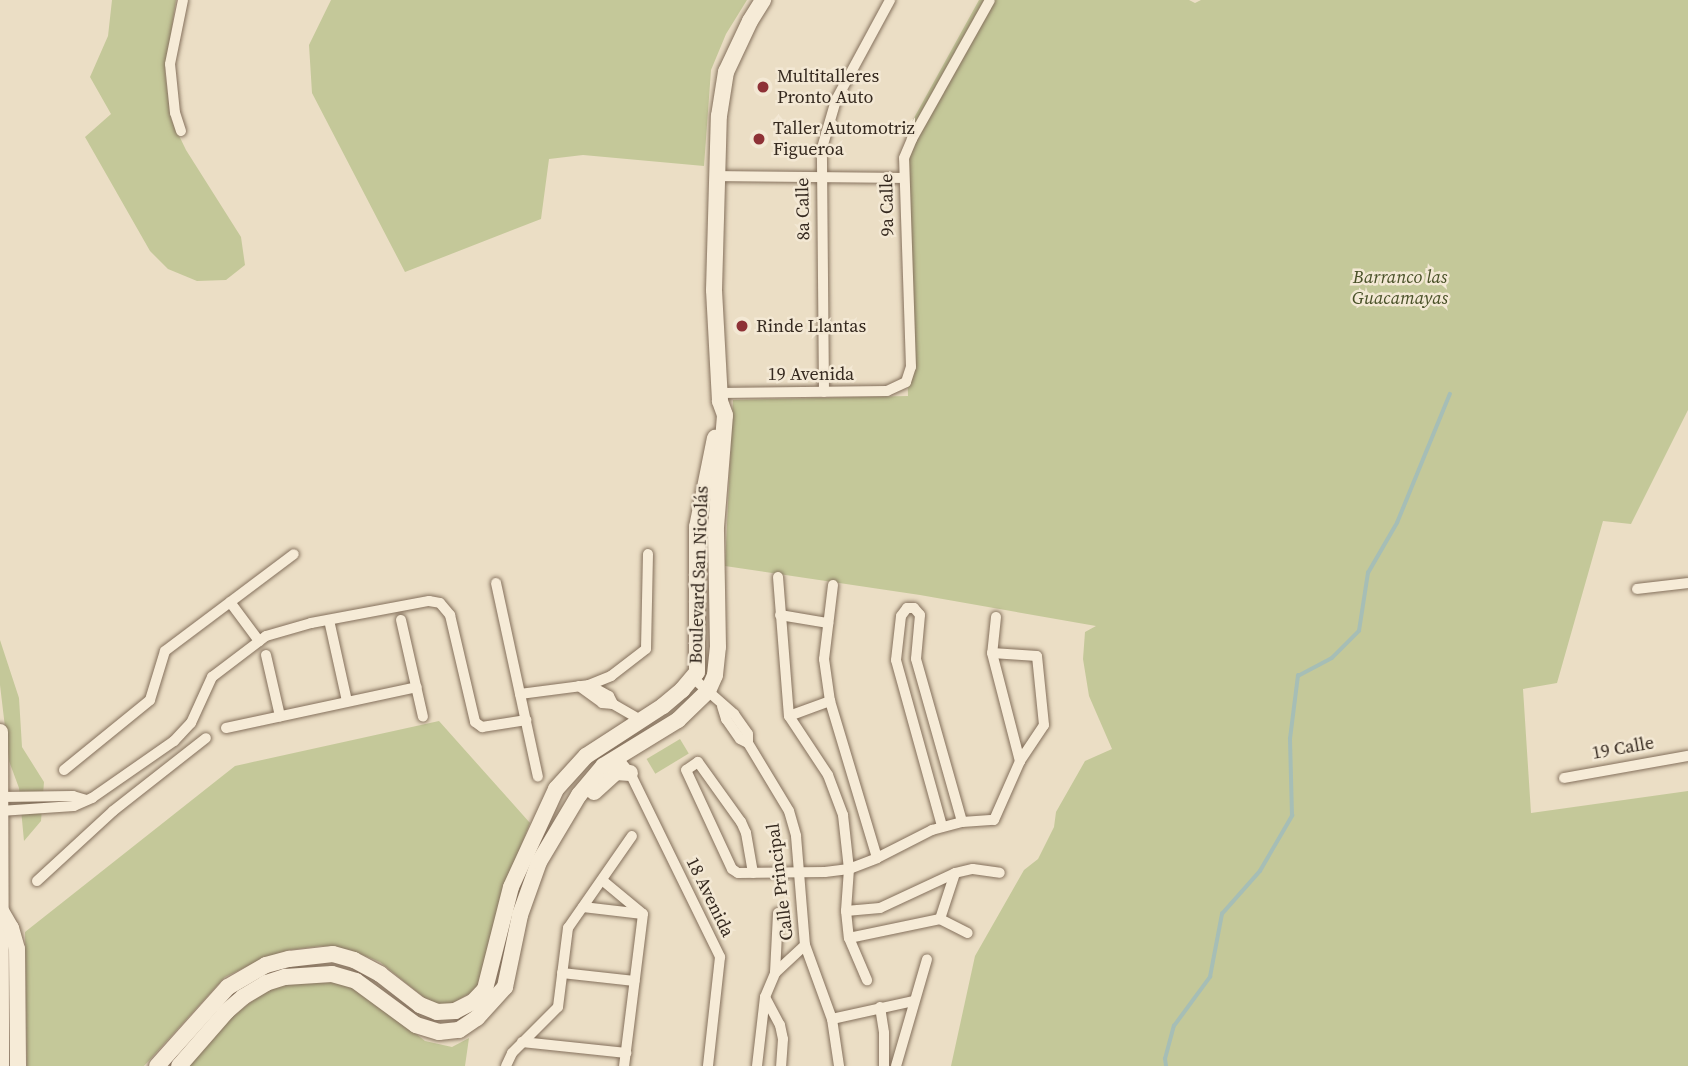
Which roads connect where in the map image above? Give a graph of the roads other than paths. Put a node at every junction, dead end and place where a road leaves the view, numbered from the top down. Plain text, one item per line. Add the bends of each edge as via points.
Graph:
1 (183, 0) edge
2 (763, 0) edge
3 (890, 0) edge
4 (990, 0) edge
5 (181, 131) dead end
6 (715, 176) junction
7 (820, 176) junction
8 (903, 178) junction
9 (901, 387) joint
10 (824, 391) junction
11 (720, 397) junction
12 (293, 554) dead end
13 (648, 554) dead end
14 (778, 577) dead end
15 (496, 583) dead end
16 (1688, 583) edge
17 (833, 585) dead end
18 (1637, 589) dead end
19 (230, 602) junction
20 (780, 615) junction
21 (996, 617) dead end
22 (329, 620) junction
23 (401, 620) dead end
24 (828, 623) junction
25 (259, 641) junction
26 (992, 653) junction
27 (267, 655) dead end
28 (693, 678) junction
29 (584, 686) junction
30 (417, 687) junction
31 (708, 691) junction
32 (520, 694) junction
33 (348, 701) junction
34 (830, 701) junction
35 (280, 716) junction
36 (789, 716) junction
37 (423, 717) dead end
38 (526, 720) junction
39 (638, 722) junction
40 (226, 728) dead end
41 (0, 732) edge
42 (936, 736) junction
43 (206, 738) dead end
44 (916, 743) junction
45 (165, 747) junction
46 (616, 756) junction
47 (1688, 756) edge
48 (1020, 761) junction
49 (175, 762) junction
50 (64, 770) dead end
51 (630, 773) junction
52 (538, 777) dead end
53 (1564, 778) dead end
54 (0, 797) edge
55 (86, 800) junction
56 (0, 811) edge
57 (962, 822) junction
58 (942, 826) junction
59 (632, 836) dead end
60 (877, 858) junction
61 (849, 869) junction
62 (798, 872) junction
63 (752, 873) junction
64 (955, 873) junction
65 (1000, 873) dead end
66 (601, 880) junction
67 (37, 881) dead end
68 (523, 907) junction
69 (583, 907) junction
70 (1, 910) edge
71 (846, 911) junction
72 (778, 913) dead end
73 (643, 914) junction
74 (940, 919) junction
75 (968, 933) dead end
76 (849, 939) junction
77 (805, 945) junction
78 (927, 959) dead end
79 (562, 973) junction
80 (775, 973) junction
81 (867, 980) dead end
82 (635, 981) junction
83 (765, 997) junction
84 (914, 1000) junction
85 (880, 1007) junction
86 (832, 1019) junction
87 (522, 1042) junction
88 (626, 1053) junction
89 (162, 1060) edge
90 (1, 1066) edge
91 (18, 1066) edge
92 (150, 1066) edge
93 (179, 1066) edge
94 (506, 1066) edge
95 (624, 1066) edge
96 (708, 1066) edge
97 (757, 1066) edge
98 (781, 1066) edge
99 (839, 1066) edge
100 (884, 1066) edge
101 (896, 1066) edge

1 - 5 street via 170,64
2 - 6 main road, Boulevard San Nicolás via 726,72
3 - 7 street, 8a Calle via 832,110
4 - 8 street, 9a Calle via 912,139 904,158
6 - 7 street
6 - 11 main road, Boulevard San Nicolás via 714,290
7 - 8 street
7 - 10 street, 8a Calle
8 - 9 street, 9a Calle via 911,367
9 - 10 street, 19 Avenida
10 - 11 street, 19 Avenida
11 - 28 main road, Boulevard San Nicolás via 697,527 699,661
11 - 31 main road, Boulevard San Nicolás via 725,415 716,527 718,647
12 - 19 street
13 - 29 street via 646,649 611,676
14 - 20 street
15 - 32 street
16 - 18 street
17 - 24 street
19 - 25 street
19 - 50 street via 165,651 150,700
20 - 24 street
20 - 36 street
21 - 26 street
22 - 25 street via 274,632
22 - 33 street
22 - 38 street via 429,601 440,603 450,615 475,722 482,727
23 - 30 street
24 - 34 street via 824,659
25 - 45 street via 212,677 191,723
26 - 48 street
26 - 48 street via 1038,657 1044,726
27 - 35 street
28 - 31 street, Calle Principal
28 - 39 main road, Boulevard San Nicolás
29 - 32 street
29 - 39 street
30 - 33 street
30 - 37 street
31 - 46 main road via 678,720
31 - 62 street, Calle Principal via 748,734 748,743 789,811
32 - 38 street
33 - 35 street
34 - 36 street
34 - 60 street
35 - 40 street
36 - 61 street via 836,793 847,833
38 - 52 street
39 - 46 main road via 615,744
39 - 89 main road, Boulevard San Nicolás via 586,756 556,789 508,896 485,989 473,1002 455,1011 438,1012 420,1005 354,960 333,954 307,955 266,965 228,987
41 - 54 main road
42 - 44 street
42 - 44 street via 916,659 920,615 907,608 901,616 895,660
42 - 57 street
43 - 49 street
44 - 58 street
45 - 49 street
45 - 55 street
46 - 51 street, 18 Avenida
46 - 68 main road via 561,821 539,862
47 - 53 street, 19 Calle
48 - 57 street via 995,819
49 - 67 street
51 - 68 main road via 612,774 587,800 568,824
51 - 96 street, 18 Avenida via 720,957
54 - 55 street via 73,796
54 - 56 main road
55 - 56 street via 74,806
56 - 70 main road
57 - 58 street
58 - 60 street
59 - 66 street
60 - 61 street
61 - 62 street
61 - 71 street
62 - 63 street
62 - 77 street, Calle Principal
63 - 63 street via 732,869 686,770 698,762 741,822
64 - 65 street via 973,869
64 - 71 street via 880,908
64 - 74 street
66 - 69 street
66 - 73 street
68 - 93 main road via 505,987 477,1018 459,1030 439,1032 416,1025 356,981 308,973 265,983 243,997
69 - 73 street
69 - 79 street via 568,928
70 - 90 main road
70 - 91 main road via 18,948
71 - 76 street
72 - 80 street
73 - 82 street
74 - 75 street
74 - 76 street
76 - 81 street
77 - 80 street
77 - 86 street, Calle Principal
78 - 84 street
79 - 82 street
79 - 87 street via 557,1008
80 - 83 street
82 - 88 street
83 - 97 street
83 - 98 street via 780,1025
84 - 85 street
84 - 101 street
85 - 86 street
85 - 100 street
86 - 99 street, Calle Principal
87 - 88 street
87 - 94 street
88 - 95 street
89 - 92 main road, Boulevard San Nicolás

